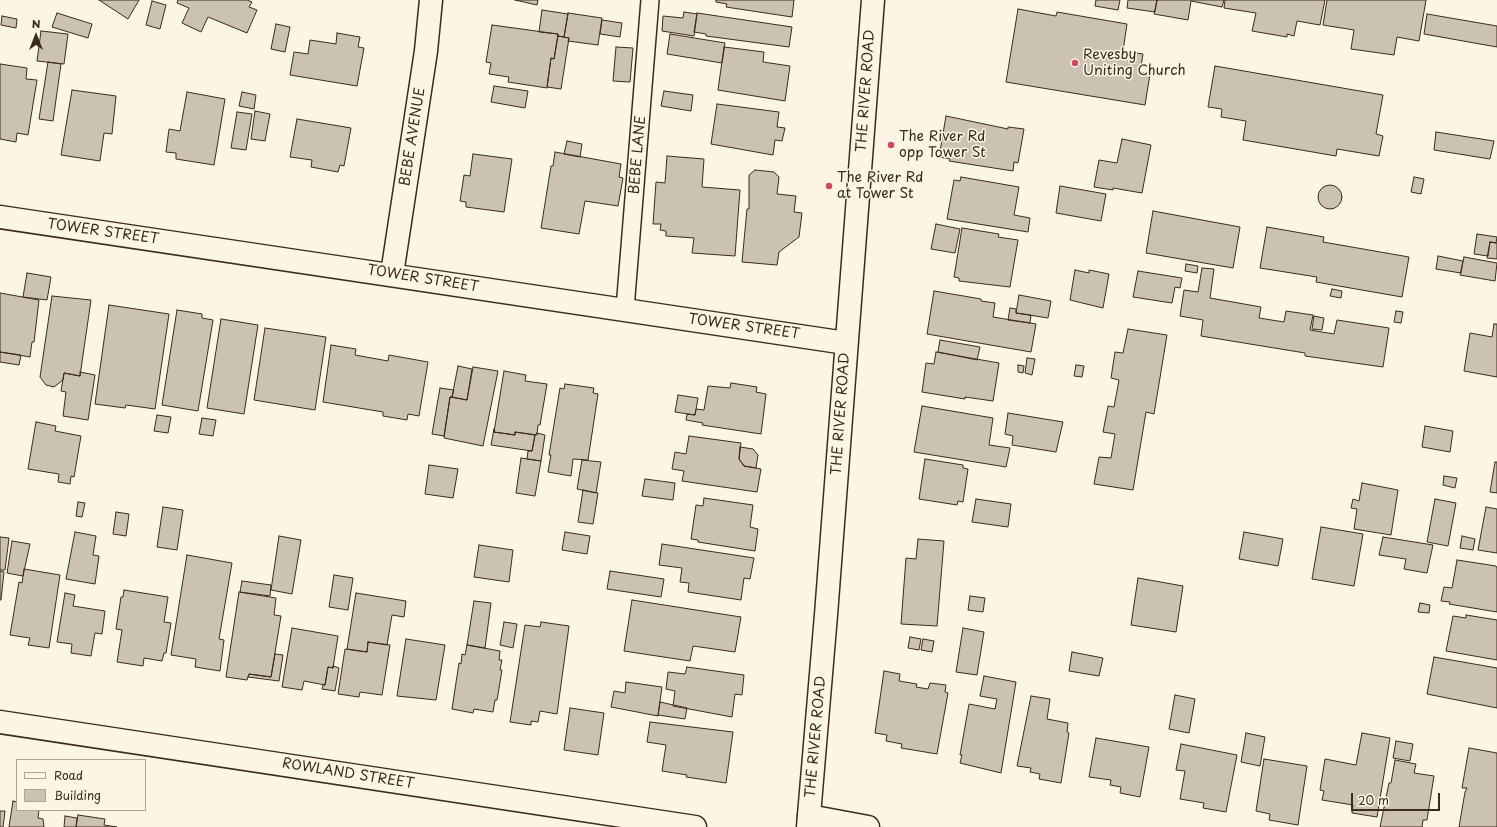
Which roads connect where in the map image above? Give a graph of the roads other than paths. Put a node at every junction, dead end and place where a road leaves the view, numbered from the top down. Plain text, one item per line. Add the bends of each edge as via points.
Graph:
1 (431, 0) edge
2 (650, 0) edge
3 (873, 0) edge
4 (0, 217) edge
5 (392, 274) junction
6 (625, 309) junction
7 (846, 343) junction
8 (0, 722) edge
9 (808, 822) edge
10 (695, 827) edge
11 (868, 827) edge

1 - 5 main road, BEBE AVENUE via 426,51
2 - 6 lane, BEBE LANE
3 - 7 main road, THE RIVER ROAD
4 - 5 main road, TOWER STREET
5 - 6 main road, TOWER STREET
6 - 7 main road, TOWER STREET
7 - 9 main road, THE RIVER ROAD via 826,622
8 - 10 main road, ROWLAND STREET
9 - 11 main road

